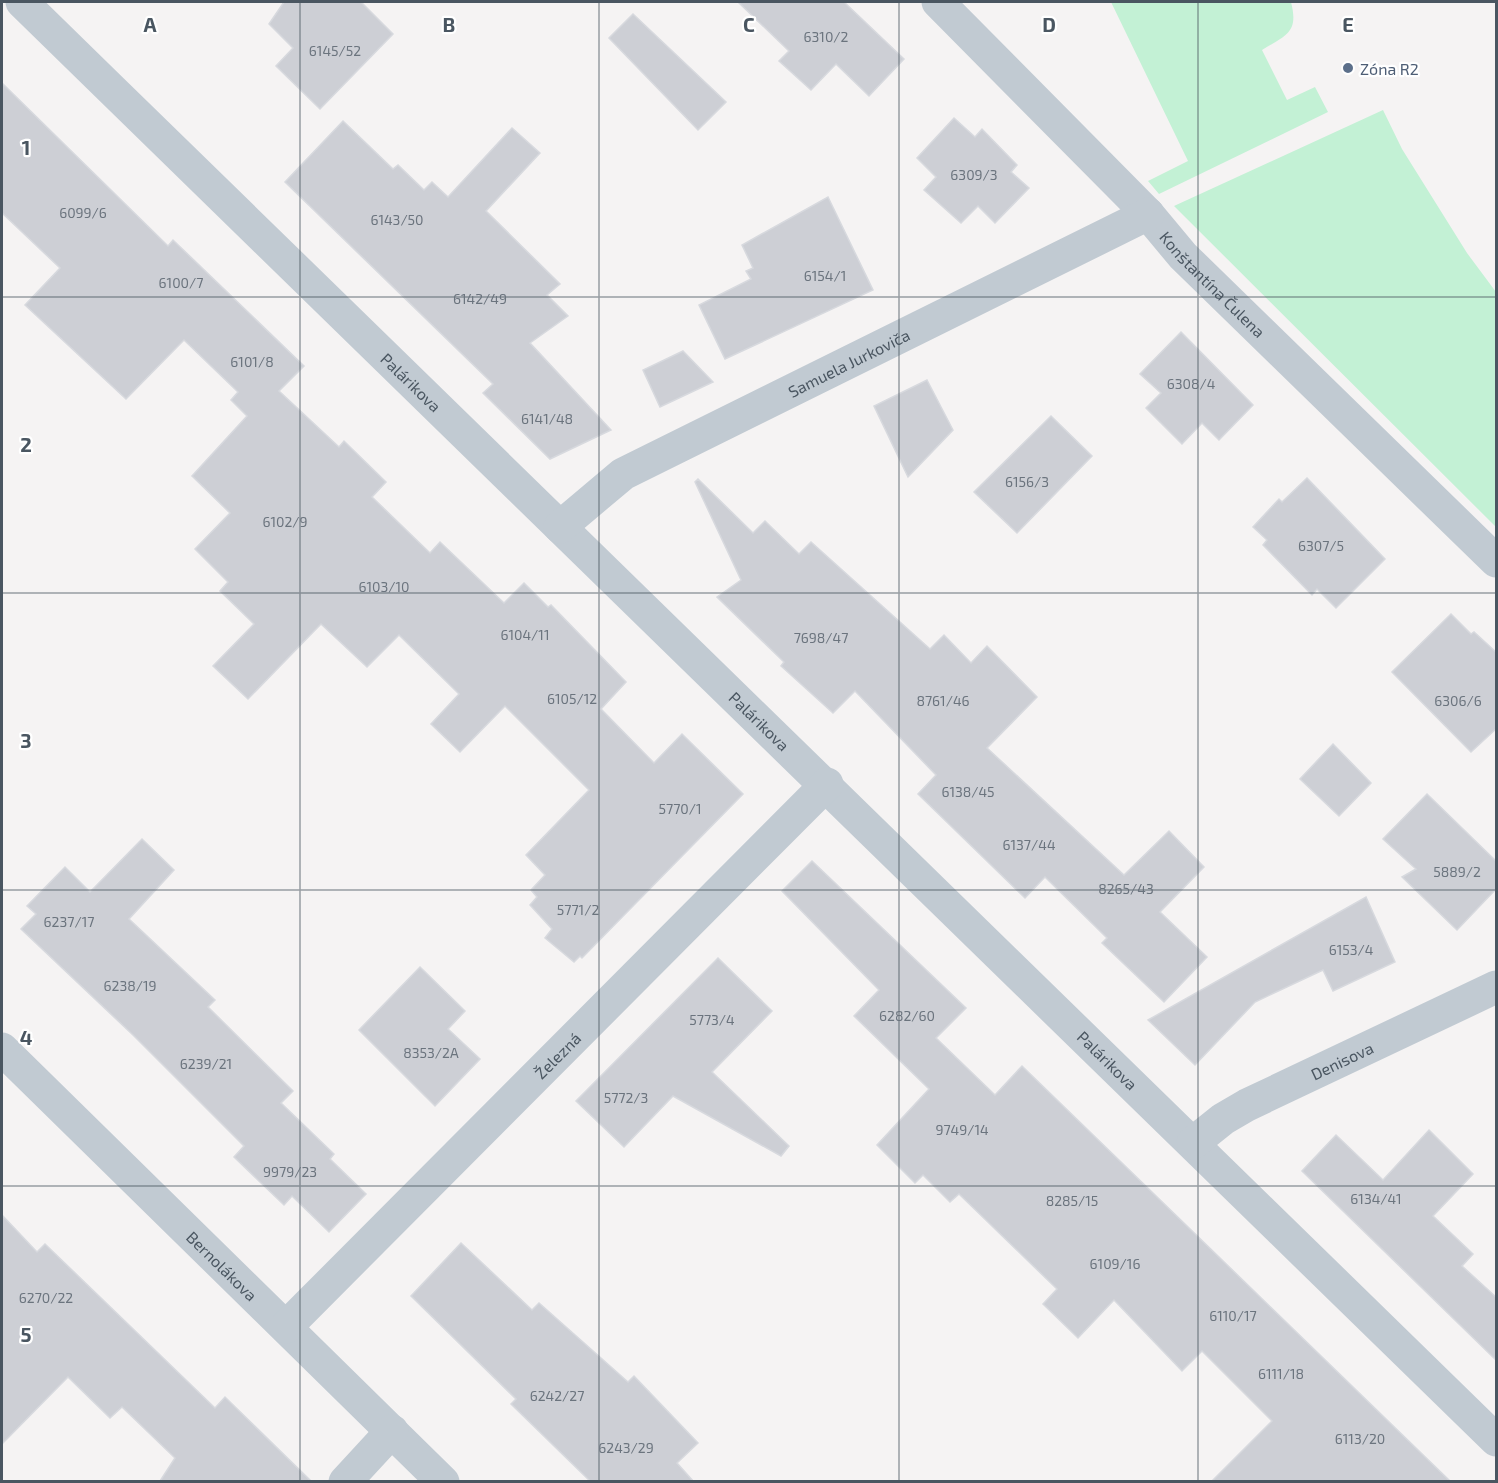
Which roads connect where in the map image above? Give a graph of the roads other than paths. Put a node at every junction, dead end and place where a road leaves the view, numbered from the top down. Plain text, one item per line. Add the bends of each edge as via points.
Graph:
1 (22, 2) edge
2 (938, 2) edge
3 (1148, 213) junction
4 (560, 526) junction
5 (1497, 561) edge
6 (827, 784) junction
7 (1497, 987) edge
8 (2, 1049) edge
9 (1194, 1143) junction
10 (286, 1327) junction
11 (392, 1431) junction
12 (1497, 1440) edge
13 (345, 1482) edge
14 (443, 1482) edge

1 - 4 street, Palárikova
2 - 3 street, Konštantína Čulena
3 - 4 street, Samuela Jurkoviča via 622,474
3 - 5 street, Konštantína Čulena via 1183,256
4 - 6 street, Palárikova
6 - 9 street, Palárikova
6 - 10 street, Železná
7 - 9 street, Denisova via 1247,1106 1223,1119
8 - 10 street, Bernolákova
9 - 12 street, Palárikova
10 - 11 street, Bernolákova
11 - 13 street
11 - 14 street, Bernolákova

